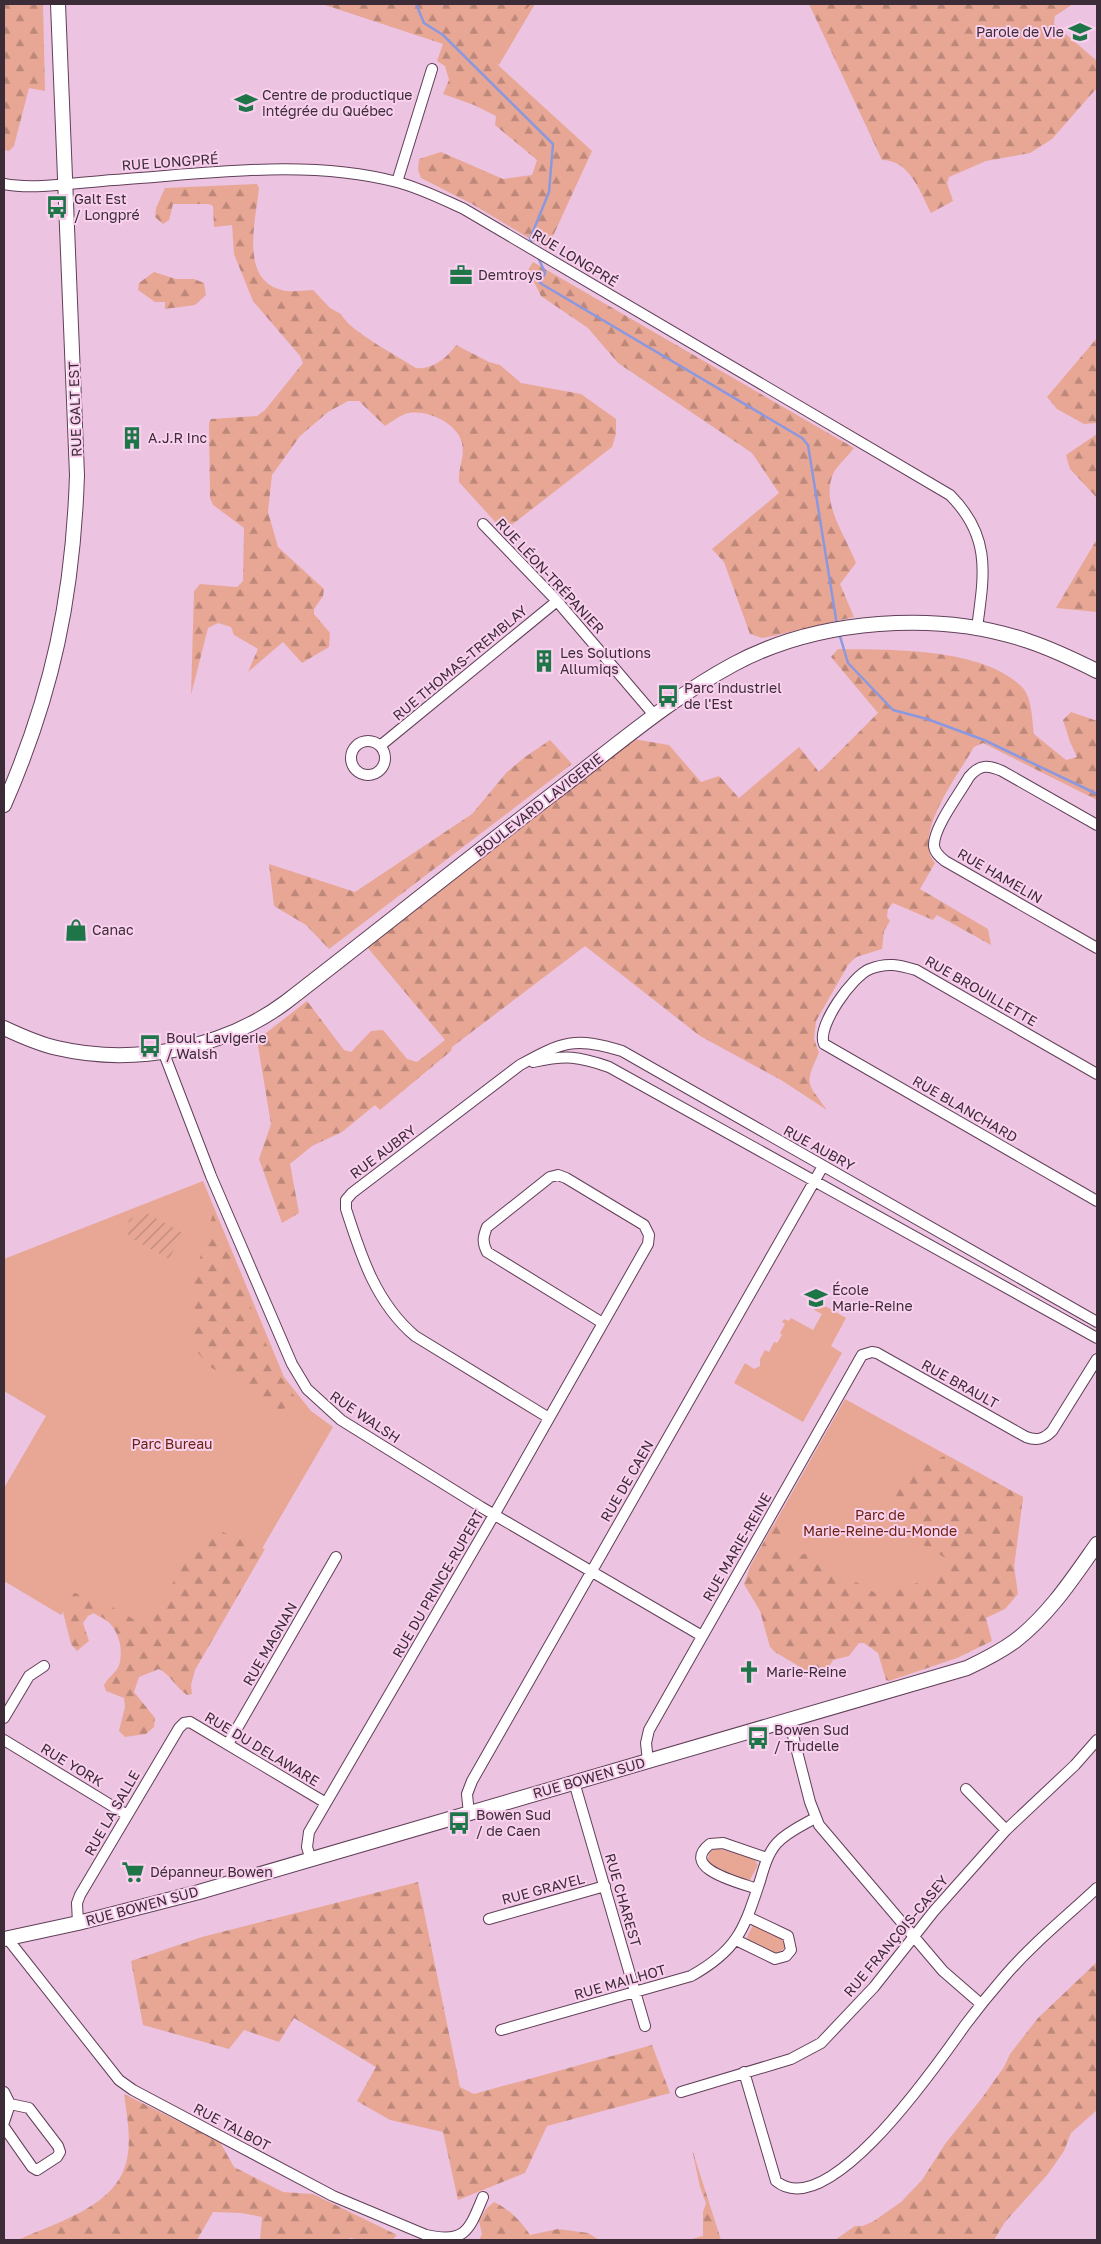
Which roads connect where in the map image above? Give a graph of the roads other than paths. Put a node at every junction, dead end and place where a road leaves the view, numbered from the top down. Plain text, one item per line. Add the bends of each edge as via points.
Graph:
1 (58, 4) edge
2 (432, 69) dead end
3 (396, 182) junction
4 (64, 183) junction
5 (4, 184) edge
6 (483, 524) dead end
7 (557, 601) junction
8 (977, 628) junction
9 (1097, 671) edge
10 (655, 716) junction
11 (380, 746) dead end
12 (4, 805) edge
13 (1097, 825) edge
14 (1097, 948) edge
15 (4, 1028) edge
16 (821, 1038) joint
17 (162, 1051) junction
18 (520, 1065) junction
19 (1097, 1074) edge
20 (822, 1166) junction
21 (814, 1181) junction
22 (1097, 1200) edge
23 (602, 1322) junction
24 (1097, 1322) edge
25 (1097, 1338) edge
26 (867, 1353) joint
27 (1097, 1359) edge
28 (549, 1418) junction
29 (494, 1515) junction
30 (1097, 1544) edge
31 (336, 1558) dead end
32 (591, 1572) junction
33 (702, 1636) junction
34 (44, 1666) dead end
35 (4, 1718) edge
36 (789, 1720) junction
37 (184, 1723) joint
38 (4, 1740) edge
39 (1097, 1740) edge
40 (228, 1744) junction
41 (648, 1761) junction
42 (574, 1782) junction
43 (966, 1789) dead end
44 (326, 1803) junction
45 (469, 1814) junction
46 (127, 1815) junction
47 (815, 1818) junction
48 (1006, 1830) junction
49 (767, 1858) junction
50 (311, 1860) junction
51 (605, 1886) junction
52 (1097, 1888) edge
53 (757, 1889) junction
54 (748, 1918) junction
55 (488, 1919) dead end
56 (78, 1923) junction
57 (914, 1936) junction
58 (5, 1938) edge
59 (736, 1940) junction
60 (635, 1992) junction
61 (981, 2004) junction
62 (645, 2026) dead end
63 (501, 2030) dead end
64 (744, 2072) junction
65 (4, 2092) edge
66 (681, 2092) dead end
67 (10, 2104) junction
68 (4, 2122) edge
69 (4, 2128) edge
70 (483, 2197) dead end

1 - 4 street, RUE GALT EST
2 - 3 street
3 - 4 street, RUE LONGPRÉ via 340,172 276,170
3 - 8 street, RUE LONGPRÉ via 464,209 950,495 975,527 983,553
4 - 5 street, RUE LONGPRÉ
4 - 12 street, RUE GALT EST via 77,475 72,564 48,683 32,736
6 - 7 street, RUE LÉON-TRÉPANIER
7 - 10 street, RUE LÉON-TRÉPANIER
7 - 11 street, RUE THOMAS-TREMBLAY
8 - 9 street, BOULEVARD LAVIGERIE via 1026,640
8 - 10 street, BOULEVARD LAVIGERIE via 876,624 818,634 779,645 736,663
10 - 17 street, BOULEVARD LAVIGERIE via 268,1016 198,1045
13 - 14 street, RUE HAMELIN via 1002,771 984,766 970,777 937,832 934,848 945,861
15 - 17 street, BOULEVARD LAVIGERIE via 37,1042 82,1052
16 - 19 street, RUE BROUILLETTE via 847,988 860,974 892,963 916,970
16 - 22 street, RUE BLANCHARD via 824,1044
17 - 29 street, RUE WALSH via 211,1176 292,1364 307,1389 341,1420
18 - 20 street, RUE AUBRY via 549,1049 580,1041 622,1051
18 - 21 street, RUE AUBRY via 560,1056 584,1058 609,1067
18 - 28 street, RUE AUBRY via 352,1193 346,1200 346,1209 364,1263 388,1310 399,1322 414,1336
20 - 21 street, RUE DE CAEN
20 - 24 street, RUE AUBRY
21 - 25 street, RUE AUBRY
21 - 32 street, RUE DE CAEN
23 - 23 street, RUE DU PRINCE-RUPERT via 648,1244 649,1235 644,1225 566,1178 550,1177 487,1226 483,1244 487,1252
23 - 28 street, RUE DU PRINCE-RUPERT
26 - 27 street, RUE BRAULT via 877,1353 1026,1437 1040,1439 1052,1431
26 - 33 street, RUE MARIE-REINE via 853,1368
28 - 29 street, RUE DU PRINCE-RUPERT
29 - 32 street, RUE WALSH
29 - 44 street, RUE DU PRINCE-RUPERT
30 - 36 street, RUE BOWEN SUD via 1044,1615 1000,1652 953,1673
31 - 40 street, RUE MAGNAN
32 - 33 street, RUE WALSH
32 - 45 street, RUE DE CAEN via 472,1781 467,1794
33 - 41 street, RUE MARIE-REINE via 649,1730 646,1743
34 - 35 street via 29,1676
36 - 41 street, RUE BOWEN SUD
36 - 47 street
37 - 40 street, RUE DU DELAWARE via 190,1722
37 - 46 street, RUE LA SALLE
38 - 46 street, RUE YORK
39 - 48 street, RUE FRANÇOIS-CASEY
40 - 44 street, RUE DU DELAWARE
41 - 42 street, RUE BOWEN SUD
42 - 45 street, RUE BOWEN SUD
42 - 51 street, RUE CHAREST
43 - 48 street
44 - 50 street, RUE DU PRINCE-RUPERT via 307,1839
45 - 50 street, RUE BOWEN SUD
46 - 56 street, RUE LA SALLE via 80,1895
47 - 49 street, RUE MAILHOT via 782,1837
47 - 57 street
48 - 57 street, RUE FRANÇOIS-CASEY
49 - 53 street, RUE MAILHOT
49 - 53 street via 719,1842 710,1844 702,1855 709,1871
50 - 56 street, RUE BOWEN SUD
51 - 55 street, RUE GRAVEL
51 - 60 street, RUE CHAREST
52 - 61 street via 1016,1962
53 - 54 street, RUE MAILHOT
54 - 59 street, RUE MAILHOT
54 - 59 street via 788,1936 791,1950 786,1956 775,1959
56 - 58 street, RUE BOWEN SUD
57 - 61 street via 950,1978
57 - 64 street, RUE FRANÇOIS-CASEY via 874,1987 821,2043 791,2059
58 - 70 street, RUE TALBOT via 119,2080 140,2094 333,2196 426,2235 455,2238 464,2234 470,2228
59 - 60 street, RUE MAILHOT via 716,1961 691,1976
60 - 62 street, RUE CHAREST
60 - 63 street, RUE MAILHOT
61 - 64 street via 922,2086 886,2128 841,2168 806,2188 790,2189 776,2181
64 - 66 street, RUE FRANÇOIS-CASEY
65 - 67 street
67 - 68 street
67 - 69 street via 29,2108 60,2152 37,2170

